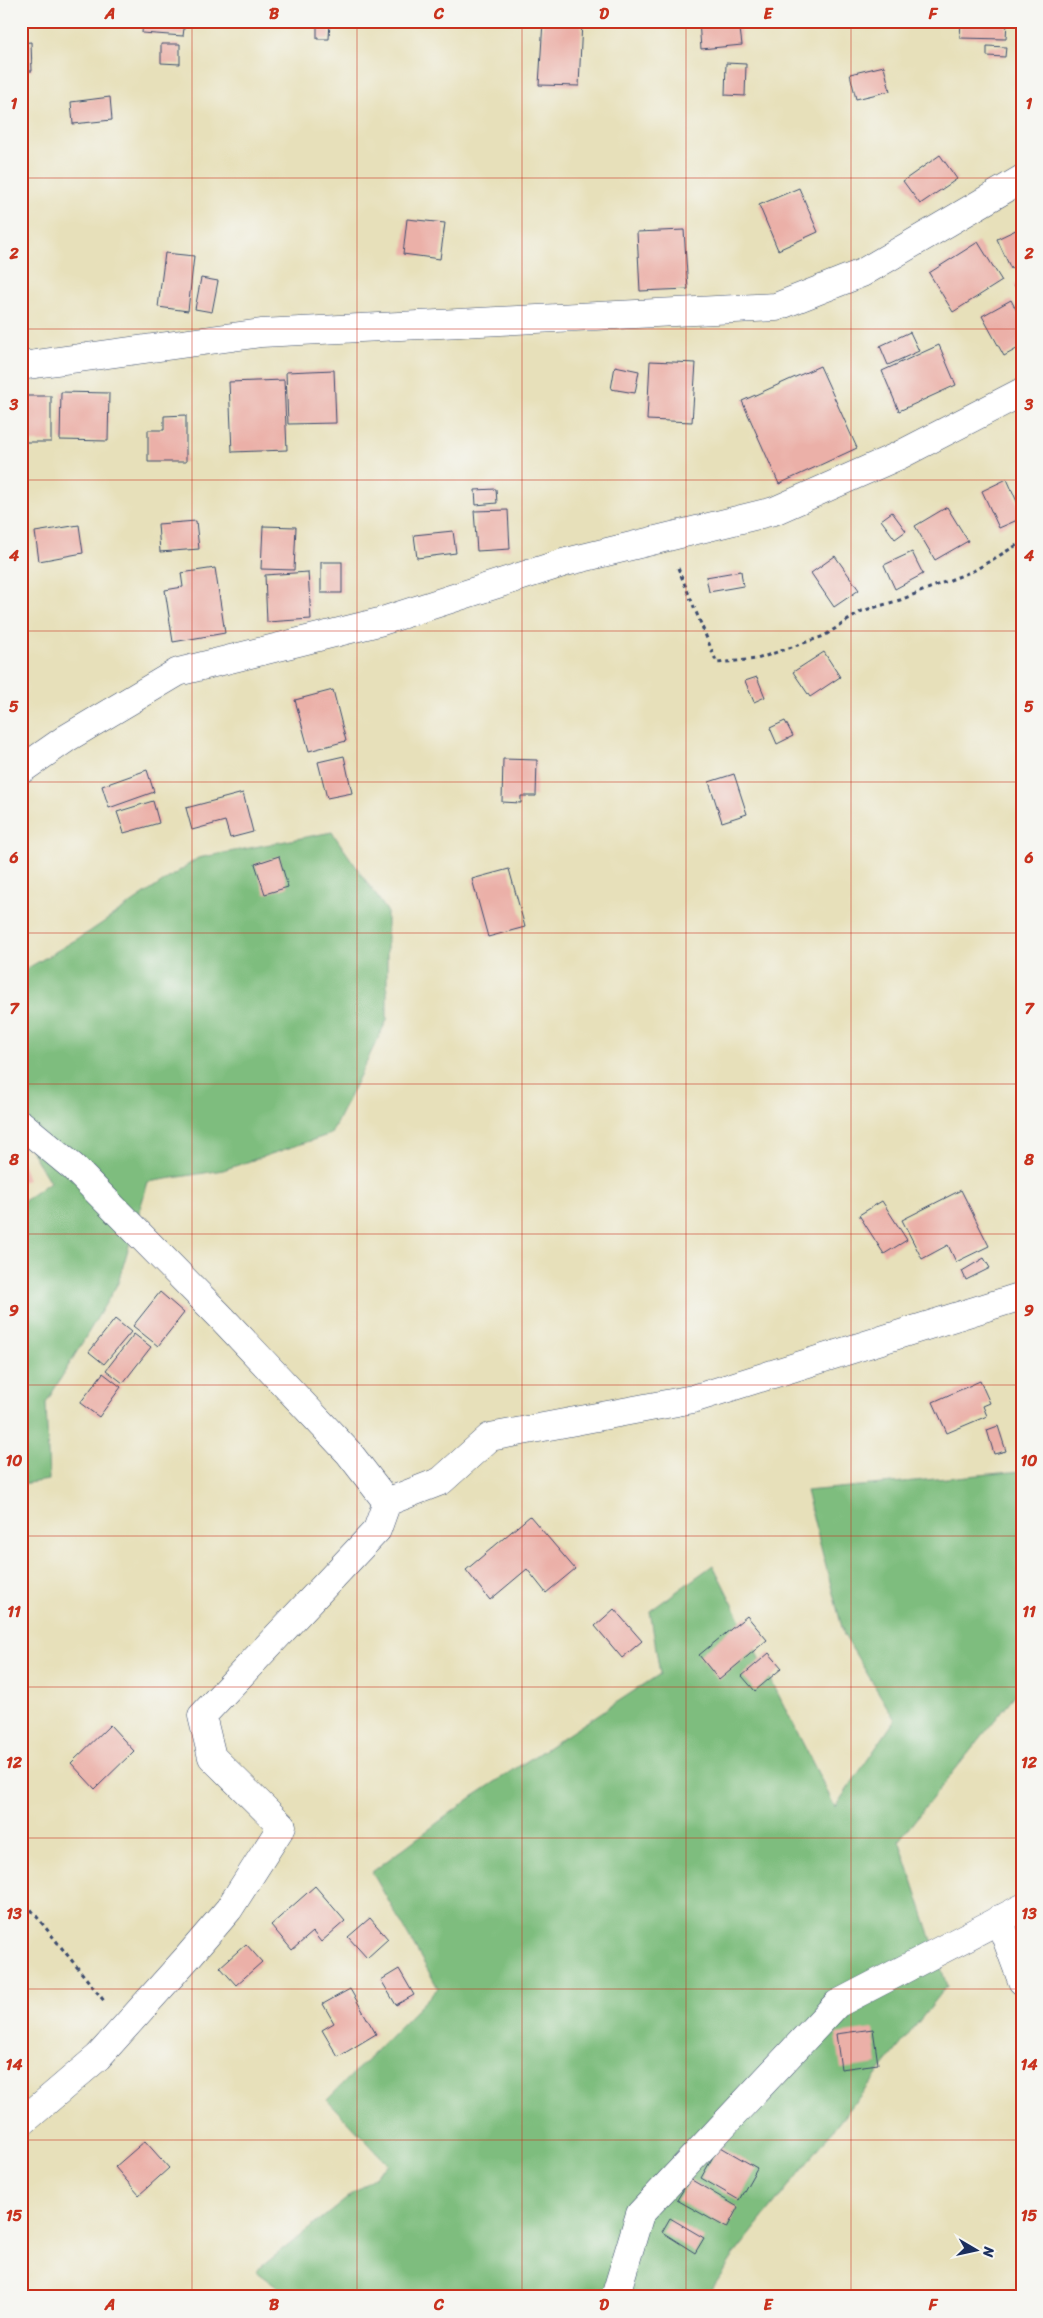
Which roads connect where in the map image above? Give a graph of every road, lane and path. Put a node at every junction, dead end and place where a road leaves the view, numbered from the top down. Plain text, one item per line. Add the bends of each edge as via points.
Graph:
1 (1022, 179) edge
2 (21, 366) edge
3 (1022, 392) edge
4 (666, 537) junction
5 (1022, 542) edge
6 (21, 770) edge
7 (21, 1124) edge
8 (1022, 1296) edge
9 (387, 1502) junction
10 (21, 1897) edge
11 (1010, 1913) edge
12 (1022, 1981) edge
13 (124, 2026) junction
14 (21, 2124) edge
15 (615, 2297) edge

1 - 2 street via 862,274 776,307 261,333
3 - 4 street via 898,456 774,511
4 - 5 path via 716,663 757,659 824,636 862,611 900,600 975,570
4 - 6 street via 566,562 378,622 178,672
7 - 9 street via 73,1167 219,1315 349,1453
8 - 9 street via 693,1398 490,1438 441,1481
9 - 13 street via 377,1530 202,1716 212,1757 282,1826 229,1910
10 - 13 path
11 - 12 street
11 - 15 street via 837,2004 640,2214
13 - 14 street via 98,2057

